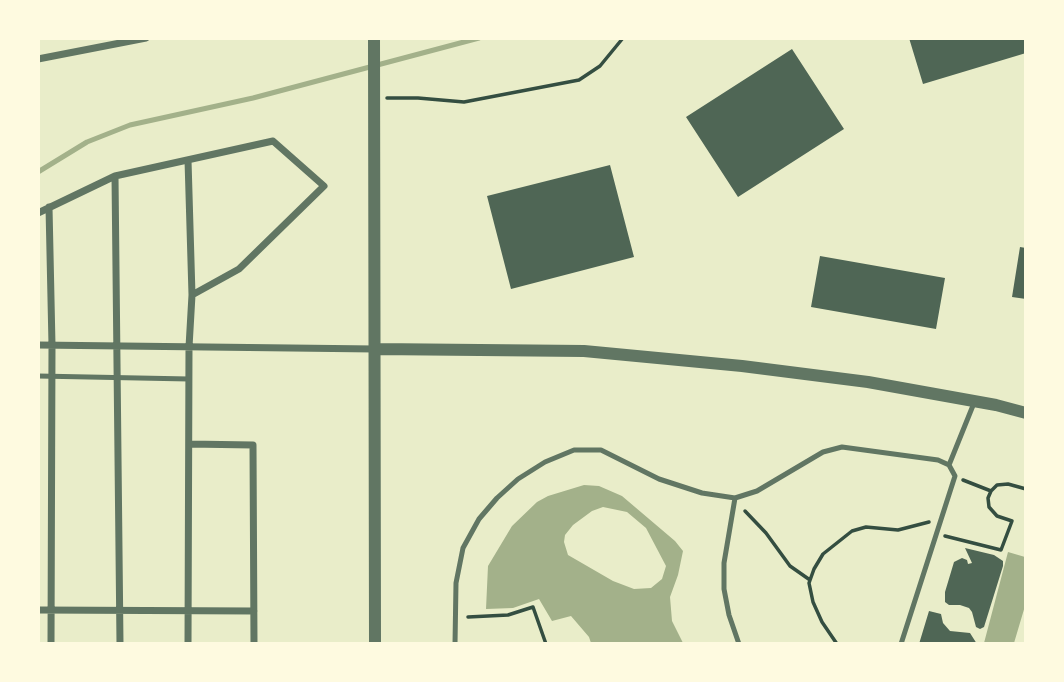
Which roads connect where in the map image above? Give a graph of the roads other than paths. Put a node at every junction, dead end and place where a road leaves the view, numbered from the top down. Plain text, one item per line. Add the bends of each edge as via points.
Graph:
1 (146, 38) edge
2 (374, 40) edge
3 (38, 59) edge
4 (188, 160) junction
5 (115, 176) junction
6 (48, 207) junction
7 (38, 213) edge
8 (192, 295) junction
9 (38, 345) edge
10 (52, 345) junction
11 (118, 346) junction
12 (189, 347) junction
13 (374, 349) junction
14 (38, 376) edge
15 (52, 376) junction
16 (118, 377) junction
17 (188, 379) junction
18 (975, 401) junction
19 (1026, 413) edge
20 (189, 444) junction
21 (950, 465) junction
22 (735, 498) junction
23 (38, 610) edge
24 (51, 610) junction
25 (120, 610) junction
26 (188, 611) junction
27 (254, 611) junction
28 (51, 643) edge
29 (120, 643) edge
30 (188, 643) edge
31 (254, 643) edge
32 (375, 643) edge
33 (455, 643) edge
34 (739, 643) edge
35 (901, 643) edge

1 - 3 street
2 - 13 street
4 - 5 street
4 - 8 street
4 - 8 street via 273,141 324,186 239,269
5 - 6 street
5 - 11 street
6 - 7 street
6 - 10 street
8 - 12 street
9 - 10 street
10 - 11 street
10 - 15 street
11 - 12 street
11 - 16 street
12 - 13 street
12 - 17 street
13 - 18 street via 584,351 742,366
13 - 32 street
14 - 15 lane
15 - 16 lane
15 - 24 street
16 - 17 lane
16 - 25 street
17 - 20 street
18 - 19 street
18 - 21 lane
20 - 26 street
20 - 27 street via 253,445
21 - 22 lane via 842,447 823,452 757,491
21 - 35 lane via 955,476
22 - 33 lane via 702,494 601,450 574,450 545,462 518,479 479,519 463,548 456,583
22 - 34 lane via 724,589
23 - 24 street
24 - 25 street
24 - 28 street
25 - 26 street
25 - 29 street
26 - 27 street
26 - 30 street
27 - 31 street

